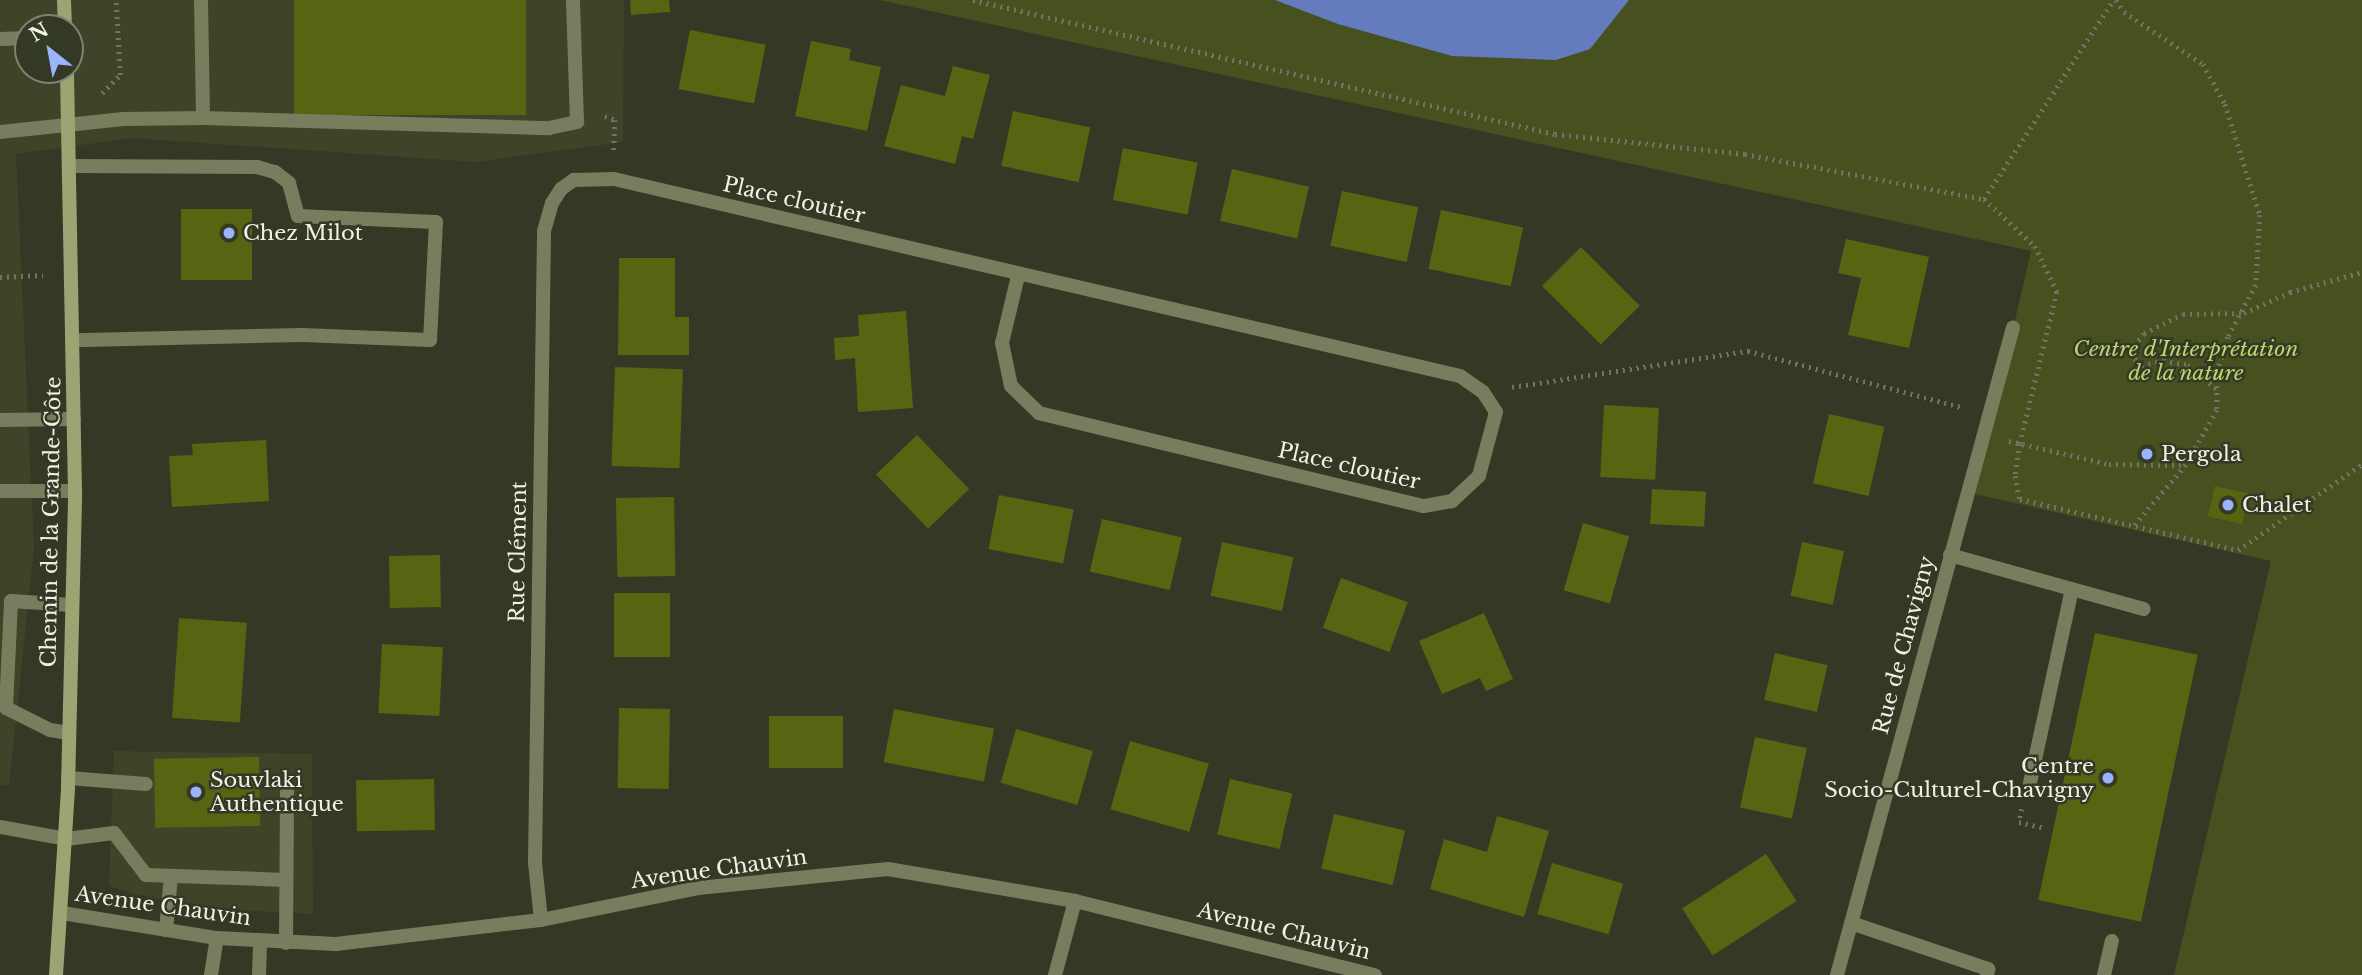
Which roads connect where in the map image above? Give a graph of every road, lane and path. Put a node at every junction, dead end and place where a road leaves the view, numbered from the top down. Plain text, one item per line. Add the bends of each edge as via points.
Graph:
1 (116, 0) edge
2 (201, 0) edge
3 (573, 0) edge
4 (972, 0) edge
5 (2115, 0) edge
6 (120, 75) dead end
7 (67, 84) edge
8 (203, 118) junction
9 (615, 120) dead end
10 (69, 128) junction
11 (615, 128) dead end
12 (0, 132) edge
13 (71, 166) junction
14 (561, 189) joint
15 (1984, 199) junction
16 (2362, 272) edge
17 (43, 275) dead end
18 (1018, 276) junction
19 (0, 277) edge
20 (2244, 313) junction
21 (2013, 327) dead end
22 (74, 340) junction
23 (2217, 389) junction
24 (1483, 391) junction
25 (1987, 413) junction
26 (74, 419) junction
27 (0, 420) edge
28 (1981, 433) junction
29 (2020, 444) junction
30 (2362, 464) edge
31 (2186, 466) junction
32 (75, 491) junction
33 (0, 492) edge
34 (2135, 525) junction
35 (1950, 555) junction
36 (2073, 589) junction
37 (72, 605) junction
38 (2144, 609) dead end
39 (3, 708) edge
40 (69, 733) junction
41 (68, 778) junction
42 (2030, 783) dead end
43 (146, 784) dead end
44 (287, 787) dead end
45 (2024, 802) dead end
46 (0, 827) edge
47 (2045, 828) dead end
48 (66, 839) junction
49 (171, 876) junction
50 (286, 880) junction
51 (1075, 901) junction
52 (62, 913) junction
53 (541, 920) junction
54 (1850, 923) junction
55 (166, 930) junction
56 (216, 938) junction
57 (2112, 941) dead end
58 (260, 942) junction
59 (286, 943) junction
60 (57, 975) edge
61 (211, 975) edge
62 (259, 975) edge
63 (1055, 975) edge
64 (1375, 975) edge
65 (1837, 975) edge
66 (1987, 975) edge
67 (2104, 975) edge

1 - 6 path
2 - 8 street
3 - 8 street via 577,122 527,131
4 - 15 path via 1555,134 1745,154
5 - 15 path
5 - 20 path via 2124,12 2203,64 2225,104 2260,215 2256,285
7 - 10 main road, Chemin de la Grande-Côte
8 - 10 street via 123,119
9 - 11 path
10 - 12 street
10 - 13 main road, Chemin de la Grande-Côte
13 - 22 main road, Chemin de la Grande-Côte
13 - 22 street via 257,167 275,172 289,183 298,215 436,222 430,340 302,335
14 - 18 street, Place cloutier via 588,177 607,177
14 - 53 street, Rue Clément via 544,231 535,863
15 - 29 path via 2035,246 2057,292
16 - 20 path via 2290,292
17 - 19 path
18 - 24 street, Place cloutier via 1460,376
18 - 24 street, Place cloutier via 1002,343 1011,386 1039,413 1423,506 1452,501 1479,476 1496,412
20 - 23 path via 2228,337 2217,372
20 - 23 path via 2183,314 2144,333 2134,346 2140,366 2164,361 2186,365
21 - 25 street, Rue de Chavigny
22 - 26 main road, Chemin de la Grande-Côte
23 - 31 path via 2217,410
24 - 25 path via 1748,351
25 - 28 street, Rue de Chavigny
26 - 27 street
26 - 32 main road, Chemin de la Grande-Côte
28 - 29 path
28 - 35 street, Rue de Chavigny
29 - 31 path via 2109,464
29 - 34 path via 2015,476 2020,499
30 - 34 path via 2238,550
31 - 34 path
32 - 33 street
32 - 37 main road, Chemin de la Grande-Côte
35 - 36 street
35 - 54 street, Rue de Chavigny
36 - 38 street
36 - 42 street
37 - 39 street via 11,601
37 - 40 main road, Chemin de la Grande-Côte
39 - 40 street via 50,730
40 - 41 main road, Chemin de la Grande-Côte
41 - 43 street
41 - 48 main road, Chemin de la Grande-Côte
44 - 50 street
45 - 47 path via 2019,822
46 - 48 street
48 - 49 street via 114,833 146,875
48 - 52 main road, Chemin de la Grande-Côte
49 - 50 street
49 - 55 street
50 - 59 street
51 - 53 street, Avenue Chauvin via 888,869 698,888
51 - 63 street
51 - 64 street, Avenue Chauvin
52 - 55 street, Avenue Chauvin
52 - 60 main road, Chemin de la Grande-Côte
53 - 59 street, Avenue Chauvin via 380,941
54 - 65 street, Rue de Chavigny
54 - 66 street via 1988,969
55 - 56 street, Avenue Chauvin
56 - 58 street, Avenue Chauvin
56 - 61 street
57 - 67 street
58 - 59 street, Avenue Chauvin
58 - 62 street

